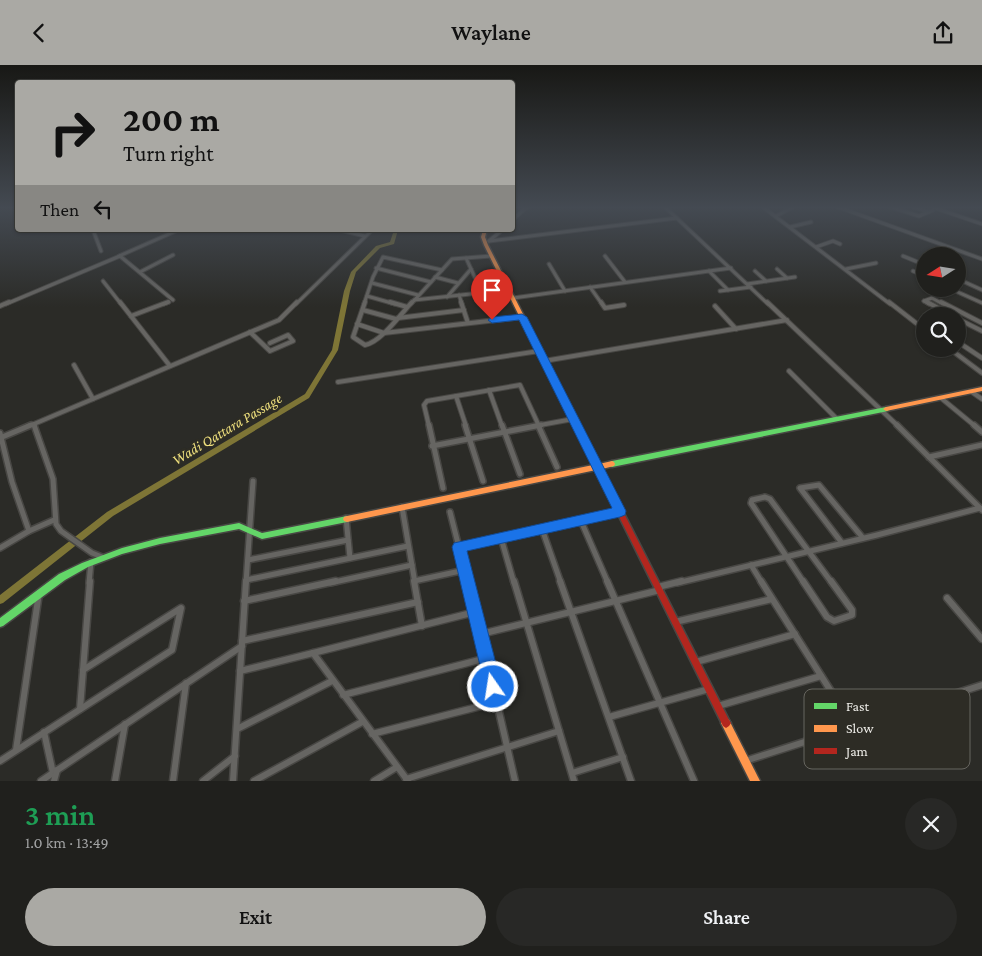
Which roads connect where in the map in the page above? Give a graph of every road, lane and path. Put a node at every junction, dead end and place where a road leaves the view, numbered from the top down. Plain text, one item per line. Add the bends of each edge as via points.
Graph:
1 (97, 240) edge
2 (154, 240) edge
3 (362, 240) edge
4 (500, 240) edge
5 (702, 240) edge
6 (807, 240) edge
7 (931, 240) edge
8 (487, 242) joint
9 (840, 244) dead end
10 (816, 247) junction
11 (101, 251) dead end
12 (174, 255) dead end
13 (118, 256) junction
14 (492, 256) junction
15 (605, 256) dead end
16 (903, 256) dead end
17 (466, 258) junction
18 (982, 259) edge
19 (916, 261) edge
20 (876, 263) dead end
21 (548, 264) dead end
22 (731, 267) junction
23 (376, 268) junction
24 (471, 269) junction
25 (777, 269) dead end
26 (846, 269) junction
27 (442, 270) junction
28 (708, 271) junction
29 (756, 271) dead end
30 (913, 271) dead end
31 (140, 272) junction
32 (916, 272) edge
33 (435, 277) junction
34 (795, 277) dead end
35 (787, 278) junction
36 (103, 281) dead end
37 (766, 281) junction
38 (431, 282) junction
39 (625, 282) junction
40 (372, 283) junction
41 (458, 283) junction
42 (966, 283) edge
43 (749, 285) junction
44 (590, 287) junction
45 (508, 289) junction
46 (728, 290) junction
47 (982, 290) edge
48 (566, 291) junction
49 (720, 291) dead end
50 (482, 293) junction
51 (418, 295) junction
52 (459, 295) junction
53 (367, 296) junction
54 (966, 296) edge
55 (447, 297) junction
56 (513, 298) junction
57 (414, 300) junction
58 (982, 303) edge
59 (624, 305) dead end
60 (0, 306) edge
61 (715, 306) dead end
62 (407, 307) junction
63 (937, 307) edge
64 (950, 307) edge
65 (362, 309) junction
66 (464, 310) junction
67 (966, 315) edge
68 (131, 316) junction
69 (522, 317) junction
70 (397, 319) junction
71 (787, 321) junction
72 (468, 323) junction
73 (916, 323) edge
74 (966, 323) edge
75 (982, 323) edge
76 (357, 324) junction
77 (736, 329) junction
78 (982, 331) edge
79 (250, 332) junction
80 (293, 333) dead end
81 (384, 333) junction
82 (288, 335) junction
83 (270, 343) dead end
84 (966, 347) edge
85 (539, 351) junction
86 (961, 357) edge
87 (982, 358) edge
88 (544, 361) junction
89 (74, 365) dead end
90 (170, 366) junction
91 (789, 371) dead end
92 (982, 373) edge
93 (338, 382) dead end
94 (982, 389) edge
95 (489, 390) junction
96 (972, 392) junction
97 (456, 395) junction
98 (941, 398) junction
99 (93, 399) junction
100 (982, 399) edge
101 (882, 410) junction
102 (574, 419) junction
103 (837, 419) junction
104 (34, 424) junction
105 (538, 426) junction
106 (504, 432) junction
107 (982, 432) edge
108 (0, 436) edge
109 (470, 439) junction
110 (982, 445) edge
111 (432, 446) junction
112 (929, 457) junction
113 (557, 467) dead end
114 (598, 467) junction
115 (520, 474) dead end
116 (253, 481) dead end
117 (483, 481) dead end
118 (443, 488) dead end
119 (402, 507) junction
120 (981, 509) edge
121 (620, 511) junction
122 (450, 512) dead end
123 (346, 518) junction
124 (54, 520) junction
125 (581, 521) junction
126 (542, 529) junction
127 (250, 530) junction
128 (29, 531) junction
129 (502, 538) junction
130 (863, 538) junction
131 (348, 540) junction
132 (842, 543) junction
133 (1, 546) edge
134 (408, 546) junction
135 (459, 547) junction
136 (809, 551) junction
137 (92, 553) junction
138 (788, 556) junction
139 (104, 557) junction
140 (350, 558) junction
141 (248, 560) junction
142 (91, 563) junction
143 (84, 565) junction
144 (412, 565) junction
145 (751, 565) junction
146 (465, 570) junction
147 (246, 580) junction
148 (414, 581) junction
149 (659, 589) junction
150 (39, 593) junction
151 (947, 598) dead end
152 (772, 599) junction
153 (244, 601) junction
154 (615, 601) junction
155 (418, 602) junction
156 (476, 612) junction
157 (572, 612) junction
158 (676, 622) junction
159 (0, 623) edge
160 (527, 623) junction
161 (422, 626) junction
162 (481, 634) junction
163 (794, 634) junction
164 (982, 639) edge
165 (242, 644) junction
166 (313, 653) junction
167 (486, 657) junction
168 (696, 662) junction
169 (83, 670) junction
170 (240, 671) junction
171 (821, 676) junction
172 (332, 681) junction
173 (186, 683) junction
174 (982, 685) edge
175 (709, 689) junction
176 (830, 689) edge
177 (970, 689) edge
178 (343, 695) junction
179 (497, 702) junction
180 (661, 703) junction
181 (718, 706) junction
182 (80, 709) junction
183 (609, 717) junction
184 (362, 721) junction
185 (126, 724) junction
186 (237, 729) junction
187 (559, 731) junction
188 (44, 732) junction
189 (372, 734) junction
190 (804, 742) edge
191 (507, 746) junction
192 (16, 750) junction
193 (235, 756) junction
194 (623, 757) junction
195 (0, 761) edge
196 (745, 761) junction
197 (397, 767) junction
198 (55, 771) junction
199 (572, 773) junction
200 (407, 780) edge
201 (41, 781) edge
202 (54, 781) edge
203 (115, 781) edge
204 (173, 781) edge
205 (203, 781) edge
206 (233, 781) edge
207 (254, 781) edge
208 (374, 781) edge
209 (515, 781) edge
210 (574, 781) edge
211 (631, 781) edge
212 (694, 781) edge
213 (755, 781) edge

1 - 11 street
2 - 13 street
3 - 79 street via 282,318
4 - 8 street
5 - 22 street
6 - 10 street
7 - 18 street
8 - 14 street
9 - 10 street via 833,241
10 - 26 street
12 - 31 street
13 - 31 street
13 - 60 street
14 - 17 street
14 - 45 street
15 - 39 street
16 - 19 street
17 - 24 street
17 - 27 street via 452,259
20 - 26 street
21 - 48 street
22 - 28 street
22 - 43 street
23 - 27 street via 385,256
23 - 38 street
23 - 40 street
24 - 41 street
24 - 50 street
25 - 35 street
26 - 73 street
27 - 33 street
28 - 39 street
28 - 46 street
29 - 37 street
30 - 32 street
31 - 68 street via 171,301
33 - 38 street
33 - 41 street
34 - 35 street
35 - 37 street
36 - 68 street
37 - 43 street
38 - 51 street
39 - 44 street
40 - 51 street
40 - 53 street
41 - 55 street
42 - 47 street
43 - 46 street
43 - 71 street
44 - 48 street
44 - 59 street via 605,308
45 - 50 street
45 - 56 street
46 - 49 street
48 - 56 street
50 - 52 street
51 - 57 street
52 - 55 street
52 - 66 street
53 - 62 street
53 - 65 street
54 - 58 street
55 - 57 street
56 - 69 street
57 - 62 street
61 - 77 street
62 - 70 street
63 - 64 street via 924,300 932,298
65 - 70 street
65 - 76 street
66 - 70 street
66 - 72 street
67 - 75 street
68 - 90 street
69 - 72 street
69 - 85 street
70 - 81 street
71 - 77 street
71 - 101 street
72 - 81 street
74 - 78 street
76 - 81 street
76 - 81 street via 354,340 367,345
77 - 88 street
79 - 82 street via 270,351 292,341
79 - 90 street
80 - 82 street
82 - 83 street
84 - 87 street
85 - 88 street
85 - 93 street
86 - 92 street
88 - 102 street
89 - 99 street
90 - 99 street
91 - 103 street
94 - 96 street
95 - 97 street
95 - 105 street via 520,385
95 - 106 street
96 - 98 street
96 - 100 street
97 - 109 street
97 - 111 street via 424,403
98 - 101 street
98 - 107 street
99 - 104 street
101 - 103 street
101 - 112 street
102 - 105 street
102 - 114 street
103 - 114 street
104 - 108 street
104 - 124 street via 53,479
105 - 106 street
105 - 113 street
106 - 109 street
106 - 115 street
108 - 128 street
109 - 111 street
109 - 117 street
110 - 112 street
111 - 118 street
112 - 120 street
114 - 119 street
114 - 121 street
116 - 127 street
119 - 123 street
119 - 134 street
120 - 130 street
121 - 125 street
121 - 149 street
122 - 135 street
123 - 127 street via 262,536
123 - 131 street
124 - 128 street
124 - 137 street via 61,531
125 - 126 street
125 - 154 street
126 - 129 street
126 - 157 street
127 - 139 street via 239,526
127 - 141 street
128 - 133 street
129 - 135 street
129 - 160 street
130 - 132 street
130 - 132 street via 819,485 800,488
131 - 140 street
131 - 141 street
132 - 136 street
134 - 140 street
134 - 144 street
135 - 146 street
136 - 138 street
136 - 138 street via 770,499 752,500
136 - 138 street via 852,610 852,615 834,621 827,617
137 - 139 street
137 - 143 street
138 - 145 street
139 - 142 street
140 - 147 street
141 - 147 street
142 - 143 street
142 - 169 street
143 - 150 street
144 - 148 street
144 - 153 street
145 - 149 street
145 - 152 street
146 - 148 street
146 - 156 street
147 - 153 street
148 - 155 street
149 - 154 street
149 - 158 street
150 - 159 street
150 - 192 street
151 - 164 street
152 - 158 street
152 - 163 street
153 - 165 street
154 - 157 street
154 - 180 street
155 - 161 street
155 - 165 street
156 - 161 street
156 - 162 street
157 - 160 street
157 - 183 street
158 - 168 street
160 - 162 street
160 - 187 street
161 - 166 street
162 - 167 street
163 - 168 street
163 - 171 street
165 - 170 street
165 - 173 street
166 - 170 street
166 - 172 street
167 - 178 street
167 - 179 street
168 - 175 street
169 - 182 street
169 - 182 street via 181,608 172,650
170 - 186 street
171 - 176 street
171 - 181 street
172 - 178 street
172 - 186 street
173 - 185 street
173 - 204 street
174 - 177 street
175 - 180 street
175 - 181 street
178 - 184 street
179 - 189 street
179 - 191 street
180 - 183 street
180 - 212 street
181 - 196 street
182 - 188 street
183 - 194 street
184 - 189 street
184 - 207 street
185 - 198 street
185 - 203 street
186 - 193 street
187 - 191 street
187 - 199 street
188 - 192 street
188 - 198 street
189 - 197 street
190 - 196 street
191 - 200 street
191 - 209 street
192 - 195 street
193 - 205 street
193 - 206 street
194 - 199 street
194 - 211 street
196 - 213 street
197 - 200 street
197 - 208 street
198 - 201 street
198 - 202 street
199 - 210 street

